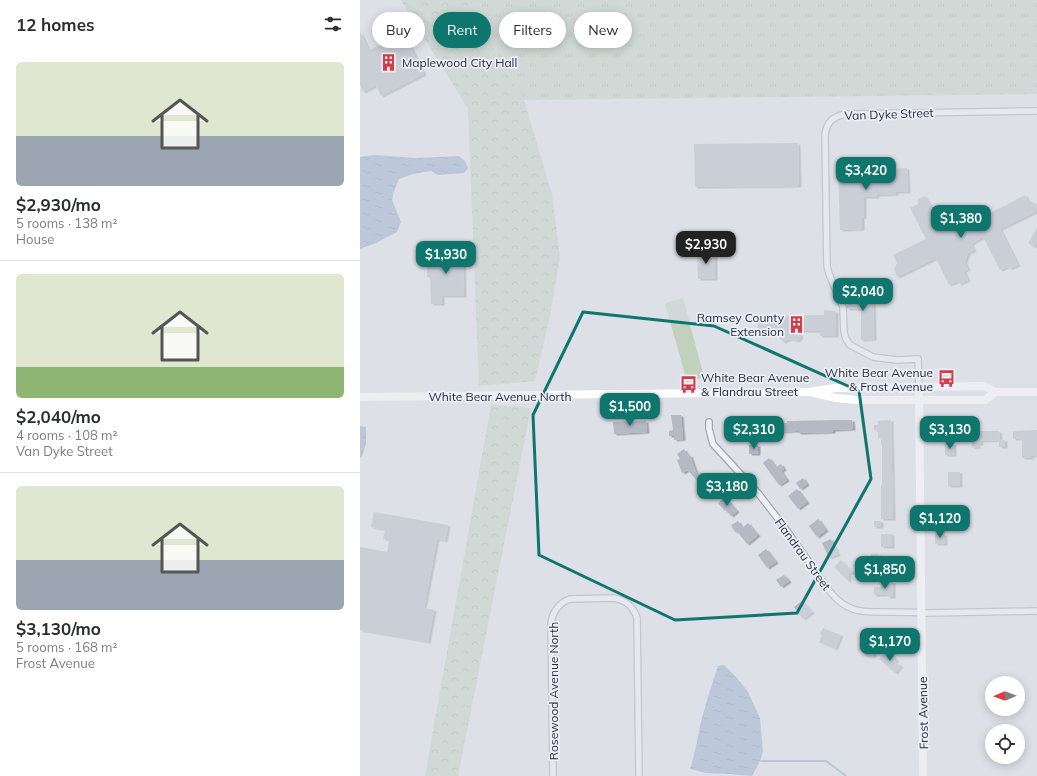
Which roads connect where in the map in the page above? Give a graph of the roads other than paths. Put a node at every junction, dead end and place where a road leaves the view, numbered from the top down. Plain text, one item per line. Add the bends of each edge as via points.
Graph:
1 (1037, 111) edge
2 (919, 387) junction
3 (809, 392) junction
4 (996, 392) junction
5 (1037, 392) edge
6 (360, 397) edge
7 (919, 400) junction
8 (709, 422) dead end
9 (1037, 610) edge
10 (922, 612) junction
11 (553, 776) edge
12 (639, 776) edge
13 (923, 776) edge

1 - 2 street, Van Dyke Street via 847,114 832,119 826,128 827,266 843,307 846,339 852,346 873,357 918,359
2 - 3 main road, White Bear Avenue North via 836,388
2 - 4 main road, White Bear Avenue North via 984,386
2 - 7 main road, Frost Avenue
3 - 6 main road, White Bear Avenue North
3 - 7 main road, White Bear Avenue North via 836,398
4 - 5 main road, White Bear Avenue North
4 - 7 main road, White Bear Avenue North via 984,400
7 - 10 main road, Frost Avenue
8 - 10 street, Flandrau Street via 713,444 758,493 836,599 852,609 861,611
9 - 10 street, Flandrau Street
10 - 13 main road, Frost Avenue
11 - 12 street, Rosewood Avenue North via 552,617 559,605 570,599 613,598 631,606 637,622

